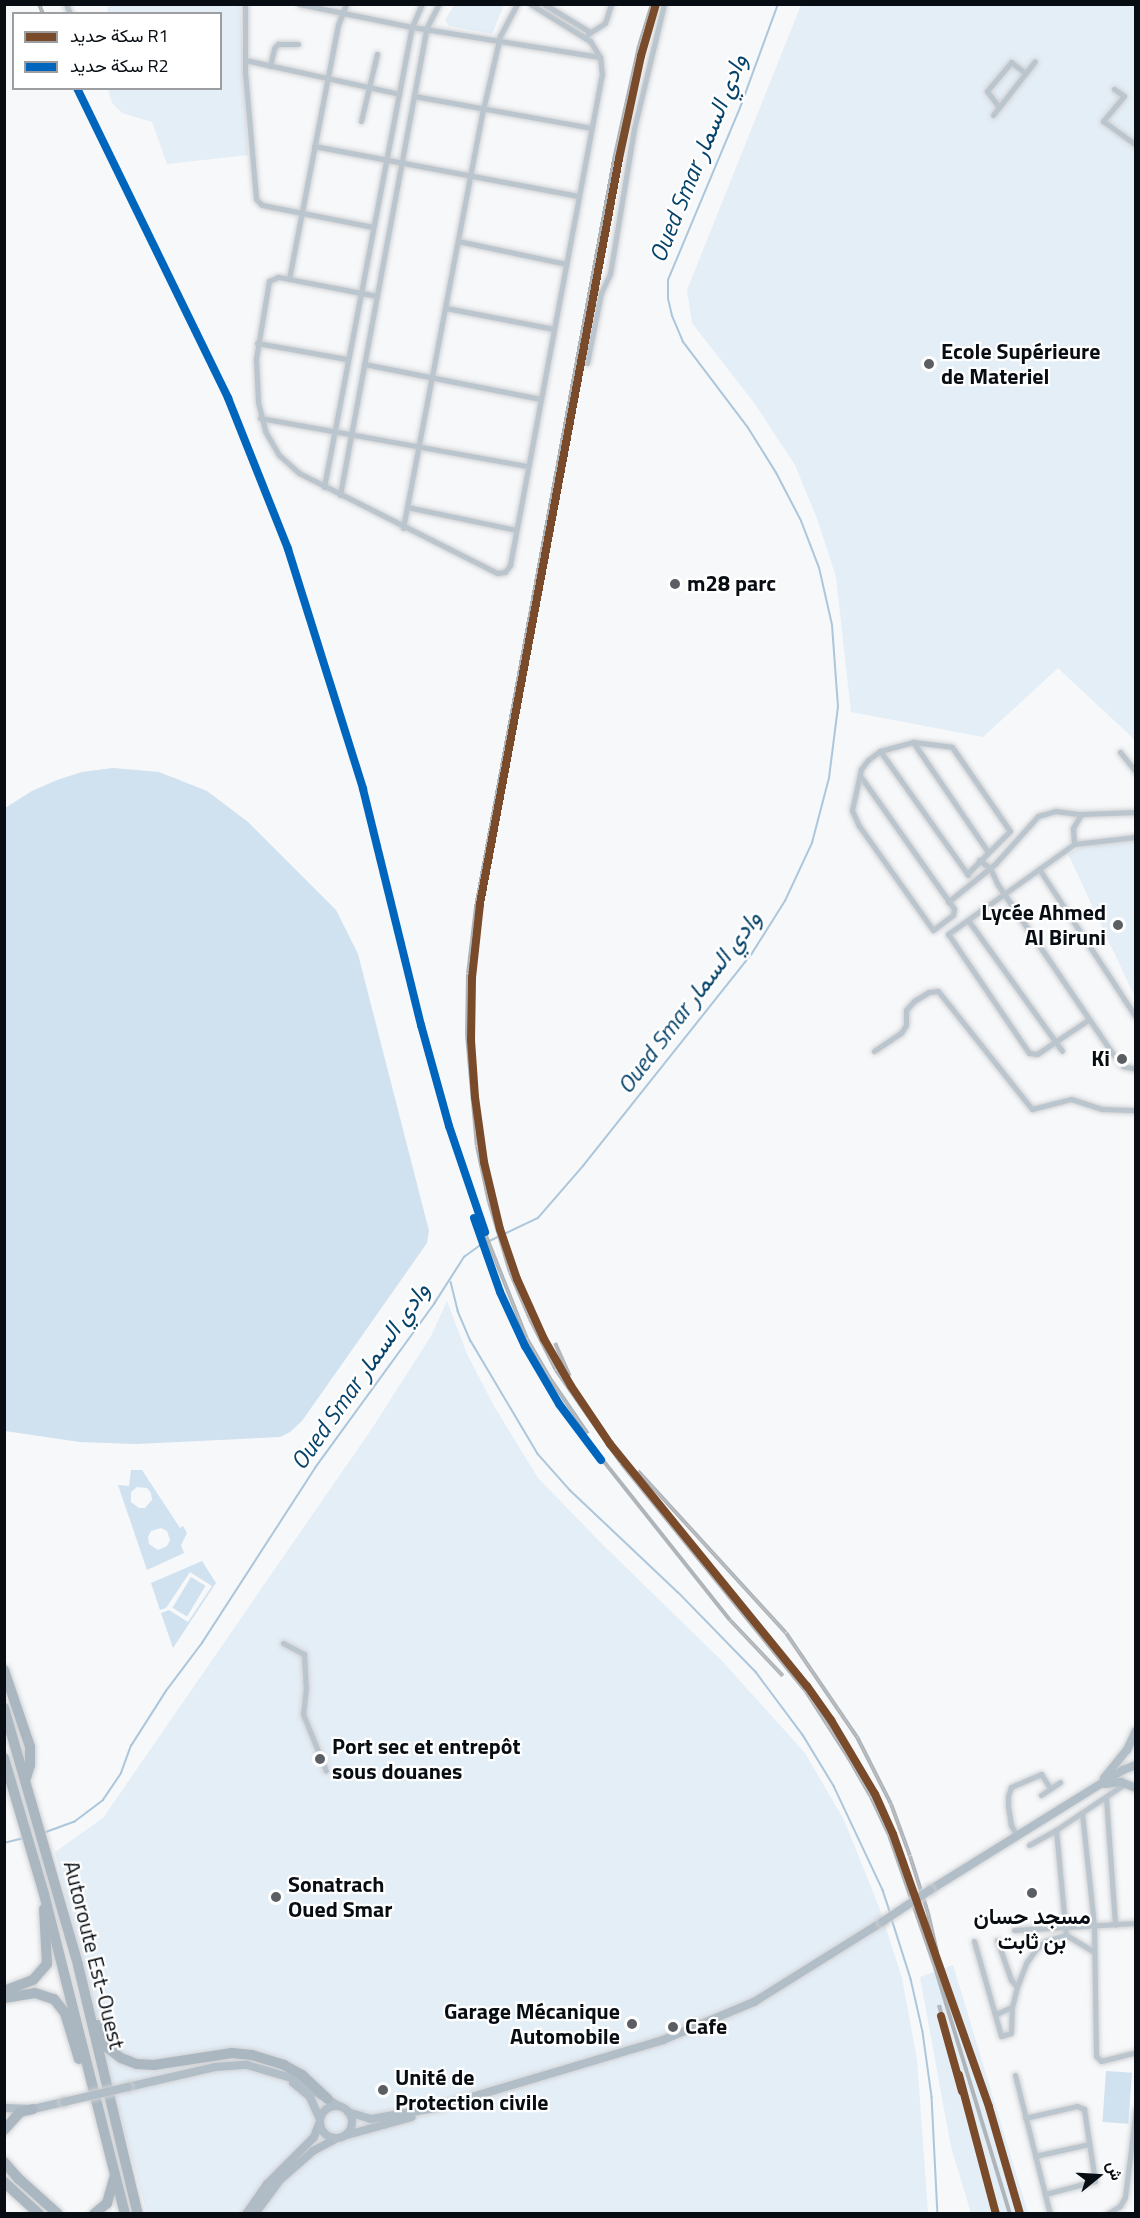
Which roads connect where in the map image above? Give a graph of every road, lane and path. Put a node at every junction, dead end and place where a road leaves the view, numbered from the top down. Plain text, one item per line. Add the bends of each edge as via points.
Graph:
1 (245, 4) edge
2 (299, 4) edge
3 (346, 4) edge
4 (422, 4) edge
5 (439, 4) edge
6 (517, 4) edge
7 (530, 4) edge
8 (544, 4) edge
9 (611, 4) edge
10 (664, 4) edge
11 (342, 14) junction
12 (412, 27) junction
13 (426, 29) junction
14 (588, 34) junction
15 (498, 42) junction
16 (298, 44) dead end
17 (377, 54) dead end
18 (600, 57) junction
19 (245, 60) junction
20 (1035, 61) dead end
21 (270, 66) junction
22 (1025, 73) junction
23 (328, 79) junction
24 (367, 87) junction
25 (1114, 88) dead end
26 (399, 94) junction
27 (414, 96) junction
28 (999, 107) junction
29 (483, 110) junction
30 (993, 115) dead end
31 (361, 121) dead end
32 (591, 128) junction
33 (1136, 145) edge
34 (314, 146) junction
35 (387, 158) junction
36 (402, 161) junction
37 (470, 173) junction
38 (579, 196) junction
39 (302, 212) junction
40 (373, 227) junction
41 (458, 241) junction
42 (566, 264) junction
43 (289, 279) junction
44 (360, 293) junction
45 (376, 296) junction
46 (446, 308) junction
47 (554, 329) junction
48 (257, 343) junction
49 (347, 359) junction
50 (587, 363) dead end
51 (364, 364) junction
52 (433, 378) junction
53 (541, 399) junction
54 (260, 418) junction
55 (334, 430) junction
56 (351, 433) junction
57 (420, 445) junction
58 (528, 466) junction
59 (324, 487) junction
60 (340, 495) junction
61 (407, 507) junction
62 (403, 528) junction
63 (516, 531) junction
64 (913, 742) junction
65 (880, 751) junction
66 (1120, 752) dead end
67 (1136, 772) edge
68 (861, 777) junction
69 (1136, 812) edge
70 (1081, 814) junction
71 (1136, 837) edge
72 (1074, 844) junction
73 (988, 852) junction
74 (979, 860) junction
75 (990, 868) junction
76 (1039, 869) junction
77 (967, 874) junction
78 (973, 881) junction
79 (1005, 894) junction
80 (948, 902) junction
81 (968, 920) junction
82 (1136, 1017) edge
83 (1088, 1020) junction
84 (1054, 1042) junction
85 (874, 1051) dead end
86 (1062, 1051) dead end
87 (1136, 1069) edge
88 (1136, 1110) edge
89 (283, 1642) dead end
90 (4, 1670) edge
91 (4, 1708) edge
92 (1136, 1733) edge
93 (1136, 1740) edge
94 (4, 1758) edge
95 (1136, 1765) edge
96 (326, 1771) dead end
97 (26, 1778) junction
98 (1060, 1782) dead end
99 (1126, 1783) junction
100 (1098, 1786) junction
101 (1050, 1788) junction
102 (1136, 1788) edge
103 (1041, 1795) dead end
104 (1106, 1798) junction
105 (1082, 1813) junction
106 (1056, 1830) junction
107 (1017, 1836) junction
108 (1029, 1845) dead end
109 (45, 1894) junction
110 (1136, 1923) edge
111 (1115, 1924) junction
112 (1094, 1926) junction
113 (1066, 1927) junction
114 (1014, 1930) dead end
115 (1066, 1935) junction
116 (997, 1940) dead end
117 (974, 1941) dead end
118 (1094, 1952) junction
119 (78, 1965) junction
120 (1017, 1987) junction
121 (4, 1990) edge
122 (4, 1998) edge
123 (1012, 2007) junction
124 (996, 2014) junction
125 (1136, 2052) edge
126 (281, 2074) junction
127 (1015, 2075) dead end
128 (90, 2080) junction
129 (328, 2099) junction
130 (339, 2106) junction
131 (4, 2108) edge
132 (435, 2108) junction
133 (33, 2109) junction
134 (1136, 2109) edge
135 (348, 2112) junction
136 (1025, 2118) junction
137 (319, 2122) junction
138 (4, 2130) edge
139 (346, 2136) junction
140 (336, 2139) junction
141 (1089, 2144) junction
142 (1035, 2156) junction
143 (4, 2162) edge
144 (115, 2175) junction
145 (4, 2182) edge
146 (1045, 2194) junction
147 (39, 2214) edge
148 (58, 2214) edge
149 (94, 2214) edge
150 (125, 2214) edge
151 (138, 2214) edge
152 (246, 2214) edge
153 (255, 2214) edge
154 (1050, 2214) edge
155 (1107, 2214) edge

1 - 19 street
2 - 11 street
3 - 11 street
4 - 12 street
5 - 13 street
6 - 15 street
7 - 14 street
8 - 14 street
9 - 14 street via 605,23
10 - 50 street via 634,129 610,274 601,293
11 - 12 street
11 - 23 street
12 - 13 street
12 - 26 street
13 - 15 street
13 - 27 street
14 - 18 street
15 - 18 street
15 - 29 street
16 - 21 street via 278,44
17 - 24 street
18 - 32 street via 602,75
19 - 21 street
19 - 39 street via 256,199 262,205
20 - 22 street
21 - 23 street
22 - 28 street
22 - 28 street via 1011,62 987,91
23 - 24 street
23 - 34 street
24 - 26 street
24 - 31 street
25 - 33 street via 1124,96 1104,121
26 - 35 street
27 - 29 street
27 - 36 street
28 - 30 street
29 - 32 street
29 - 37 street
32 - 38 street
34 - 35 street
34 - 39 street
35 - 36 street
35 - 40 street
36 - 37 street
36 - 45 street
37 - 38 street
37 - 41 street
38 - 42 street
39 - 40 street
39 - 43 street
40 - 44 street
41 - 42 street
41 - 46 street
42 - 47 street
43 - 44 street
43 - 48 street via 274,278 267,284
44 - 45 street
44 - 49 street
45 - 51 street
46 - 47 street
46 - 52 street
47 - 53 street
48 - 49 street
48 - 54 street via 255,373
49 - 55 street
51 - 52 street
51 - 56 street
52 - 53 street
52 - 57 street
53 - 58 street
54 - 55 street
54 - 59 street via 279,455 299,473
55 - 56 street
55 - 59 street
56 - 57 street
56 - 60 street
57 - 58 street
57 - 61 street
58 - 63 street
59 - 60 street
60 - 62 street
61 - 62 street
61 - 63 street
62 - 63 street via 501,573 510,566
64 - 65 street
64 - 73 street
64 - 73 street via 952,747 1010,831
65 - 68 street via 868,759
65 - 77 street
66 - 67 street
68 - 80 street
68 - 80 street via 852,810 854,819 933,930 953,915 954,909
69 - 70 street
70 - 72 street via 1073,828
70 - 75 street via 1055,811 1038,816
71 - 72 street
72 - 76 street
73 - 74 street
74 - 75 street
74 - 77 street
75 - 78 street
75 - 79 street
76 - 79 street
76 - 82 street
77 - 78 street
78 - 80 street
79 - 81 street
79 - 83 street
81 - 84 street
81 - 84 street via 951,931 949,937 1023,1043 1033,1055
83 - 84 street
83 - 87 street via 1122,1066
84 - 86 street
85 - 88 street via 901,1033 906,1025 906,1010 914,1001 938,991 1032,1109 1071,1099 1102,1109
89 - 96 street via 304,1654 303,1714
90 - 97 highway via 30,1746
91 - 97 highway, Autoroute Est-Ouest
92 - 93 main road
92 - 100 main road
94 - 109 highway, Autoroute Est-Ouest
95 - 100 main road
97 - 119 highway, Autoroute Est-Ouest
98 - 101 street
99 - 100 main road
99 - 102 main road
99 - 104 street
100 - 107 main road
101 - 103 street
101 - 107 street via 1041,1774 1011,1787 1008,1807
104 - 105 street
104 - 111 street
105 - 106 street
105 - 112 street
106 - 108 street
106 - 113 street
107 - 132 main road, bridge via 730,2014 652,2044
109 - 121 highway via 47,1964 33,1980
109 - 128 highway, Autoroute Est-Ouest
110 - 111 street
111 - 112 street
112 - 113 street
112 - 118 street
113 - 114 street
113 - 115 street
115 - 118 street
115 - 120 street via 1037,1948
116 - 120 street
117 - 124 street
118 - 125 street via 1096,2056 1101,2061
119 - 129 highway via 101,2033 108,2048 121,2058 137,2064 154,2064 232,2053 252,2055 302,2075
119 - 151 highway, Autoroute Est-Ouest
120 - 123 street
122 - 128 highway via 35,1993 60,2004
123 - 124 street
123 - 124 street via 1011,2033 1001,2036
126 - 129 main road
126 - 133 main road, bridge via 230,2064
126 - 137 main road via 310,2097
127 - 136 street
128 - 144 highway, Autoroute Est-Ouest
129 - 130 main road
130 - 135 main road
130 - 137 main road via 329,2107
131 - 133 main road
132 - 135 main road via 371,2119
132 - 139 main road
133 - 138 highway via 20,2112
134 - 155 street via 1125,2197 1120,2206
135 - 139 main road via 352,2122
136 - 141 street via 1081,2106
136 - 142 street
137 - 140 main road via 323,2133
137 - 152 main road via 314,2137 267,2184
139 - 140 main road
140 - 153 main road via 314,2151 280,2180
141 - 142 street
141 - 146 street via 1095,2181
142 - 146 street
143 - 148 highway
144 - 149 highway via 107,2203
144 - 150 highway, Autoroute Est-Ouest
145 - 147 highway
146 - 154 street

